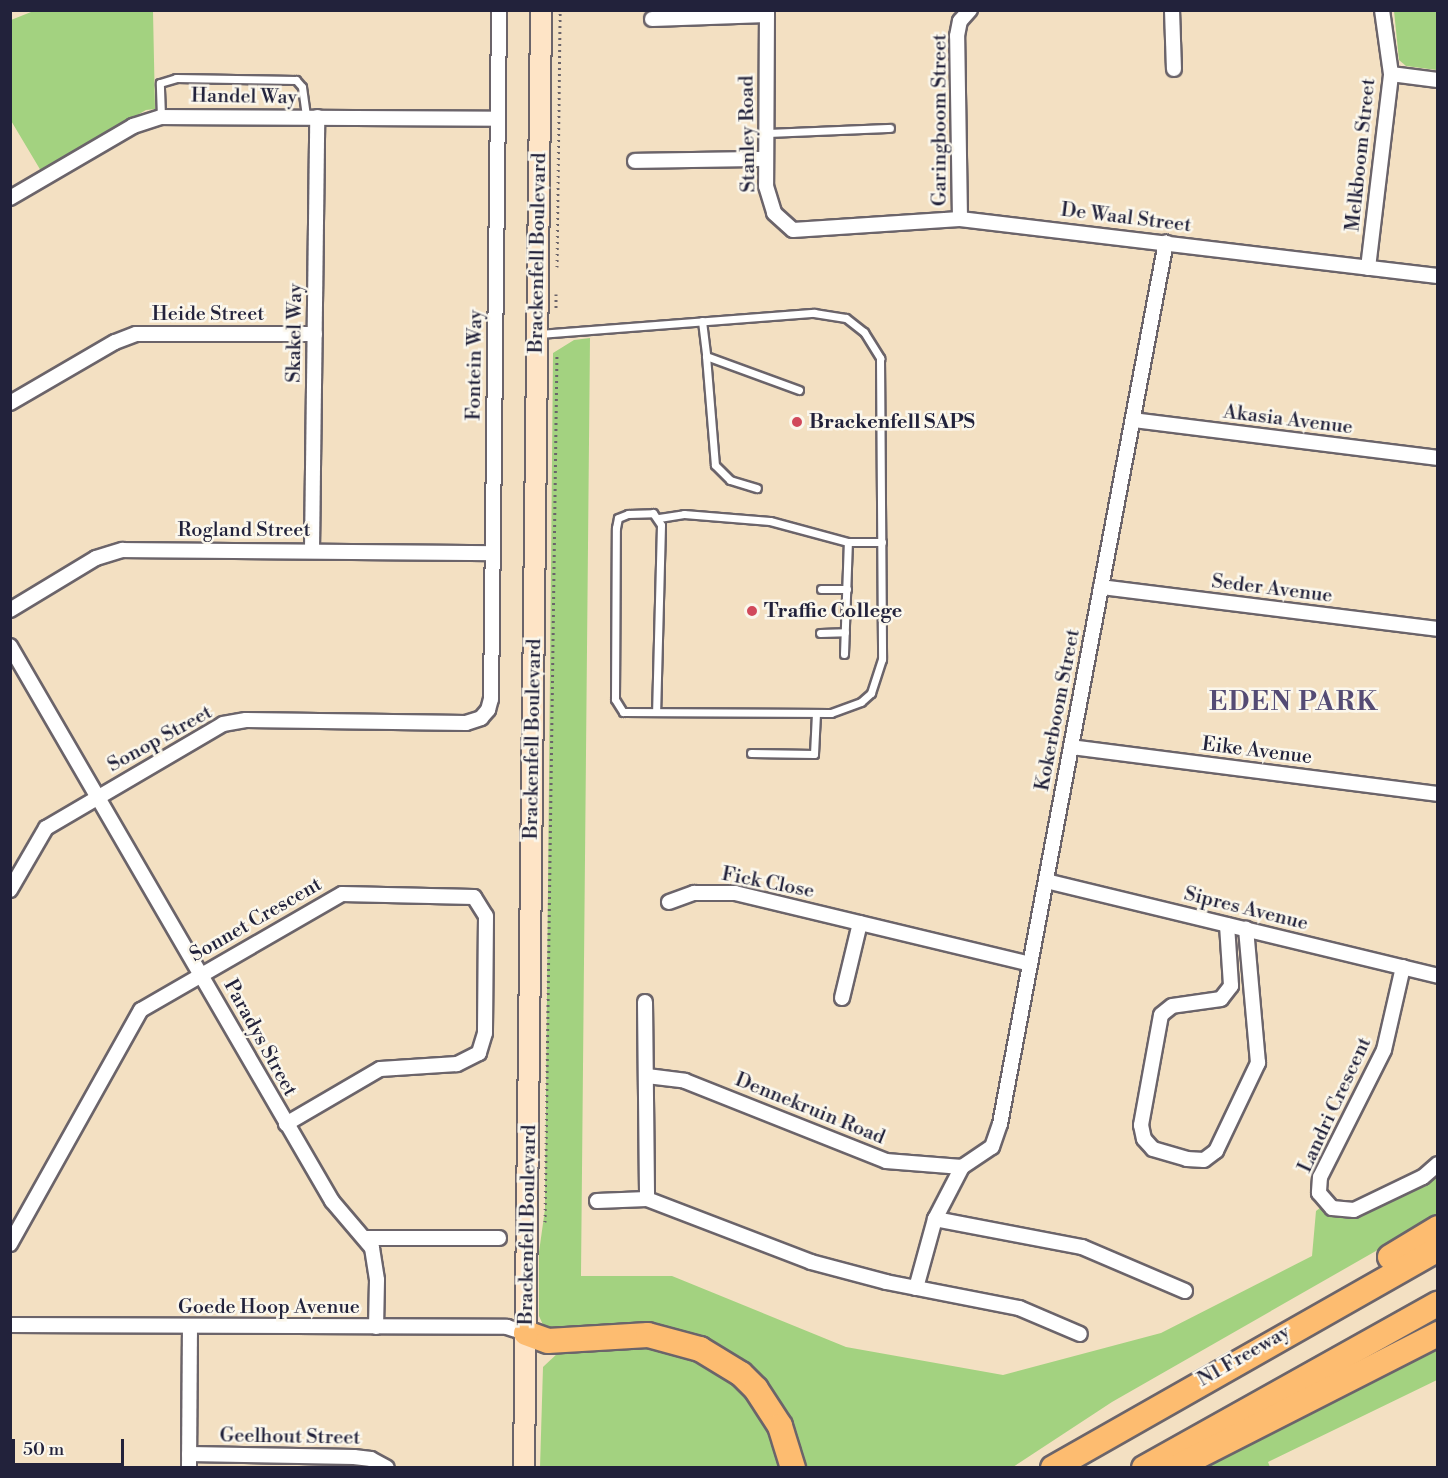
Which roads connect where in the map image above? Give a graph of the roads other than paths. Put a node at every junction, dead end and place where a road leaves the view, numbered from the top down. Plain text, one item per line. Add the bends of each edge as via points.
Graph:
1 (499, 10) edge
2 (541, 10) edge
3 (1172, 10) edge
4 (1382, 10) edge
5 (767, 13) edge
6 (965, 16) edge
7 (652, 19) dead end
8 (1174, 69) dead end
9 (1391, 74) junction
10 (1437, 80) edge
11 (161, 117) junction
12 (311, 117) junction
13 (498, 119) junction
14 (890, 128) dead end
15 (765, 133) junction
16 (765, 159) junction
17 (634, 161) dead end
18 (10, 198) edge
19 (960, 219) junction
20 (809, 232) joint
21 (1166, 243) junction
22 (1368, 267) junction
23 (1437, 276) edge
24 (702, 321) junction
25 (315, 334) junction
26 (536, 334) junction
27 (706, 356) junction
28 (799, 390) dead end
29 (10, 403) edge
30 (1133, 420) junction
31 (1437, 458) edge
32 (757, 488) dead end
33 (659, 518) junction
34 (848, 542) junction
35 (882, 542) junction
36 (312, 550) junction
37 (492, 553) junction
38 (1101, 587) junction
39 (821, 589) dead end
40 (847, 589) junction
41 (10, 610) edge
42 (1437, 629) edge
43 (845, 632) junction
44 (820, 633) dead end
45 (10, 646) edge
46 (844, 654) dead end
47 (656, 712) junction
48 (816, 713) junction
49 (481, 718) joint
50 (1071, 747) junction
51 (751, 753) dead end
52 (1437, 794) edge
53 (98, 796) junction
54 (1046, 881) junction
55 (10, 890) edge
56 (669, 903) dead end
57 (860, 923) junction
58 (1227, 925) junction
59 (1246, 929) junction
60 (1030, 964) junction
61 (1404, 967) junction
62 (201, 974) junction
63 (1437, 975) edge
64 (842, 998) dead end
65 (645, 1002) dead end
66 (646, 1076) junction
67 (286, 1124) junction
68 (1437, 1164) edge
69 (962, 1167) junction
70 (647, 1199) junction
71 (597, 1202) dead end
72 (935, 1219) junction
73 (1437, 1228) edge
74 (365, 1238) junction
75 (499, 1238) dead end
76 (10, 1244) edge
77 (1437, 1249) edge
78 (916, 1288) junction
79 (1185, 1291) dead end
80 (1437, 1304) edge
81 (1313, 1317) junction
82 (10, 1325) edge
83 (190, 1326) junction
84 (376, 1327) junction
85 (526, 1333) junction
86 (1080, 1334) dead end
87 (1437, 1334) edge
88 (189, 1461) edge
89 (387, 1467) edge
90 (524, 1467) edge
91 (793, 1467) edge
92 (1053, 1467) edge
93 (1144, 1467) edge
94 (1175, 1467) edge

1 - 13 street, Fontein Way
2 - 26 street, Brackenfell Boulevard
3 - 8 street
4 - 9 street, Melkboom Street
5 - 7 street
5 - 15 street, Stanley Road
6 - 19 street, Garingboom Street via 957,36
9 - 10 street
9 - 22 street, Melkboom Street
11 - 12 street, Handel Way
11 - 12 lane via 160,82 187,78 296,80
11 - 18 street, Handel Way via 133,126
12 - 13 street, Handel Way
12 - 25 street, Skakel Way
13 - 37 street, Fontein Way
14 - 15 lane
15 - 16 street, Stanley Road
16 - 17 street
16 - 20 street, Stanley Road via 767,198 774,213 787,227
19 - 20 street, De Waal Street
19 - 21 street, De Waal Street
21 - 22 street, De Waal Street
21 - 30 street, Kokerboom Street
22 - 23 street, De Waal Street
24 - 26 lane
24 - 27 lane
24 - 35 lane via 832,315 846,318 875,344 883,383
25 - 29 street, Heide Street via 136,334 115,342
25 - 36 street, Skakel Way
26 - 85 street, Brackenfell Boulevard
27 - 28 lane
27 - 32 lane via 715,465 729,480
30 - 31 street, Akasia Avenue
30 - 38 street, Kokerboom Street
33 - 34 lane via 684,514 770,521
33 - 47 lane
33 - 47 lane via 649,512 621,515 616,528 615,699 623,712
34 - 35 lane
34 - 40 lane
35 - 48 lane via 882,659 878,681 861,702 839,711
36 - 37 street, Rogland Street
36 - 41 street, Rogland Street via 123,550 96,558
37 - 49 street, Fontein Way via 491,699
38 - 42 street, Seder Avenue
38 - 50 street, Kokerboom Street
39 - 40 lane
40 - 43 lane
43 - 44 lane
43 - 46 lane
45 - 53 street, Paradys Street
47 - 48 lane
48 - 51 lane via 814,754
49 - 53 street, Sonop Street via 451,723 232,722
50 - 52 street, Eike Avenue
50 - 54 street, Kokerboom Street
53 - 55 street, Sonop Street via 46,828
53 - 62 street, Paradys Street
54 - 58 street, Sipres Avenue
54 - 60 street, Kokerboom Street
56 - 57 street, Fick Close via 694,893 735,893
57 - 60 street, Fick Close
57 - 64 street
58 - 59 street, Sipres Avenue
58 - 59 street via 1231,986 1221,999 1172,1006 1161,1015 1141,1125 1144,1139 1154,1149 1187,1159 1204,1160 1216,1151 1258,1063
59 - 61 street, Sipres Avenue
60 - 69 street, Kokerboom Street via 998,1135 986,1153
61 - 63 street, Sipres Avenue
61 - 68 street, Landri Crescent via 1384,1050 1320,1177 1319,1193 1332,1208 1354,1210 1423,1177
62 - 67 street, Paradys Street
62 - 67 street, Sonnet Crescent via 342,894 464,894 480,902 486,916 484,1033 479,1053 457,1064 380,1069
62 - 76 street, Sonnet Crescent via 156,999 132,1023
65 - 66 street
66 - 69 street, Dennekruin Road via 685,1081 886,1161
66 - 70 street
67 - 74 street, Paradys Street via 341,1215
69 - 72 street
70 - 71 street
70 - 78 street via 797,1257
72 - 78 street
72 - 79 street via 1082,1247
73 - 81 highway via 1344,1286
74 - 75 street
74 - 84 street, Paradys Street via 372,1248 377,1280
77 - 81 highway, N1 Freeway
78 - 86 street via 1019,1308
80 - 93 highway
81 - 92 highway, N1 Freeway
82 - 83 street, Goede Hoop Avenue
83 - 84 street, Goede Hoop Avenue
83 - 88 street
84 - 85 street, Goede Hoop Avenue via 507,1328
85 - 90 street, Brackenfell Boulevard
85 - 91 highway via 548,1341 648,1335 700,1349 741,1374 756,1389 780,1426
87 - 94 highway
88 - 89 street, Geelhout Street via 354,1457 371,1459

